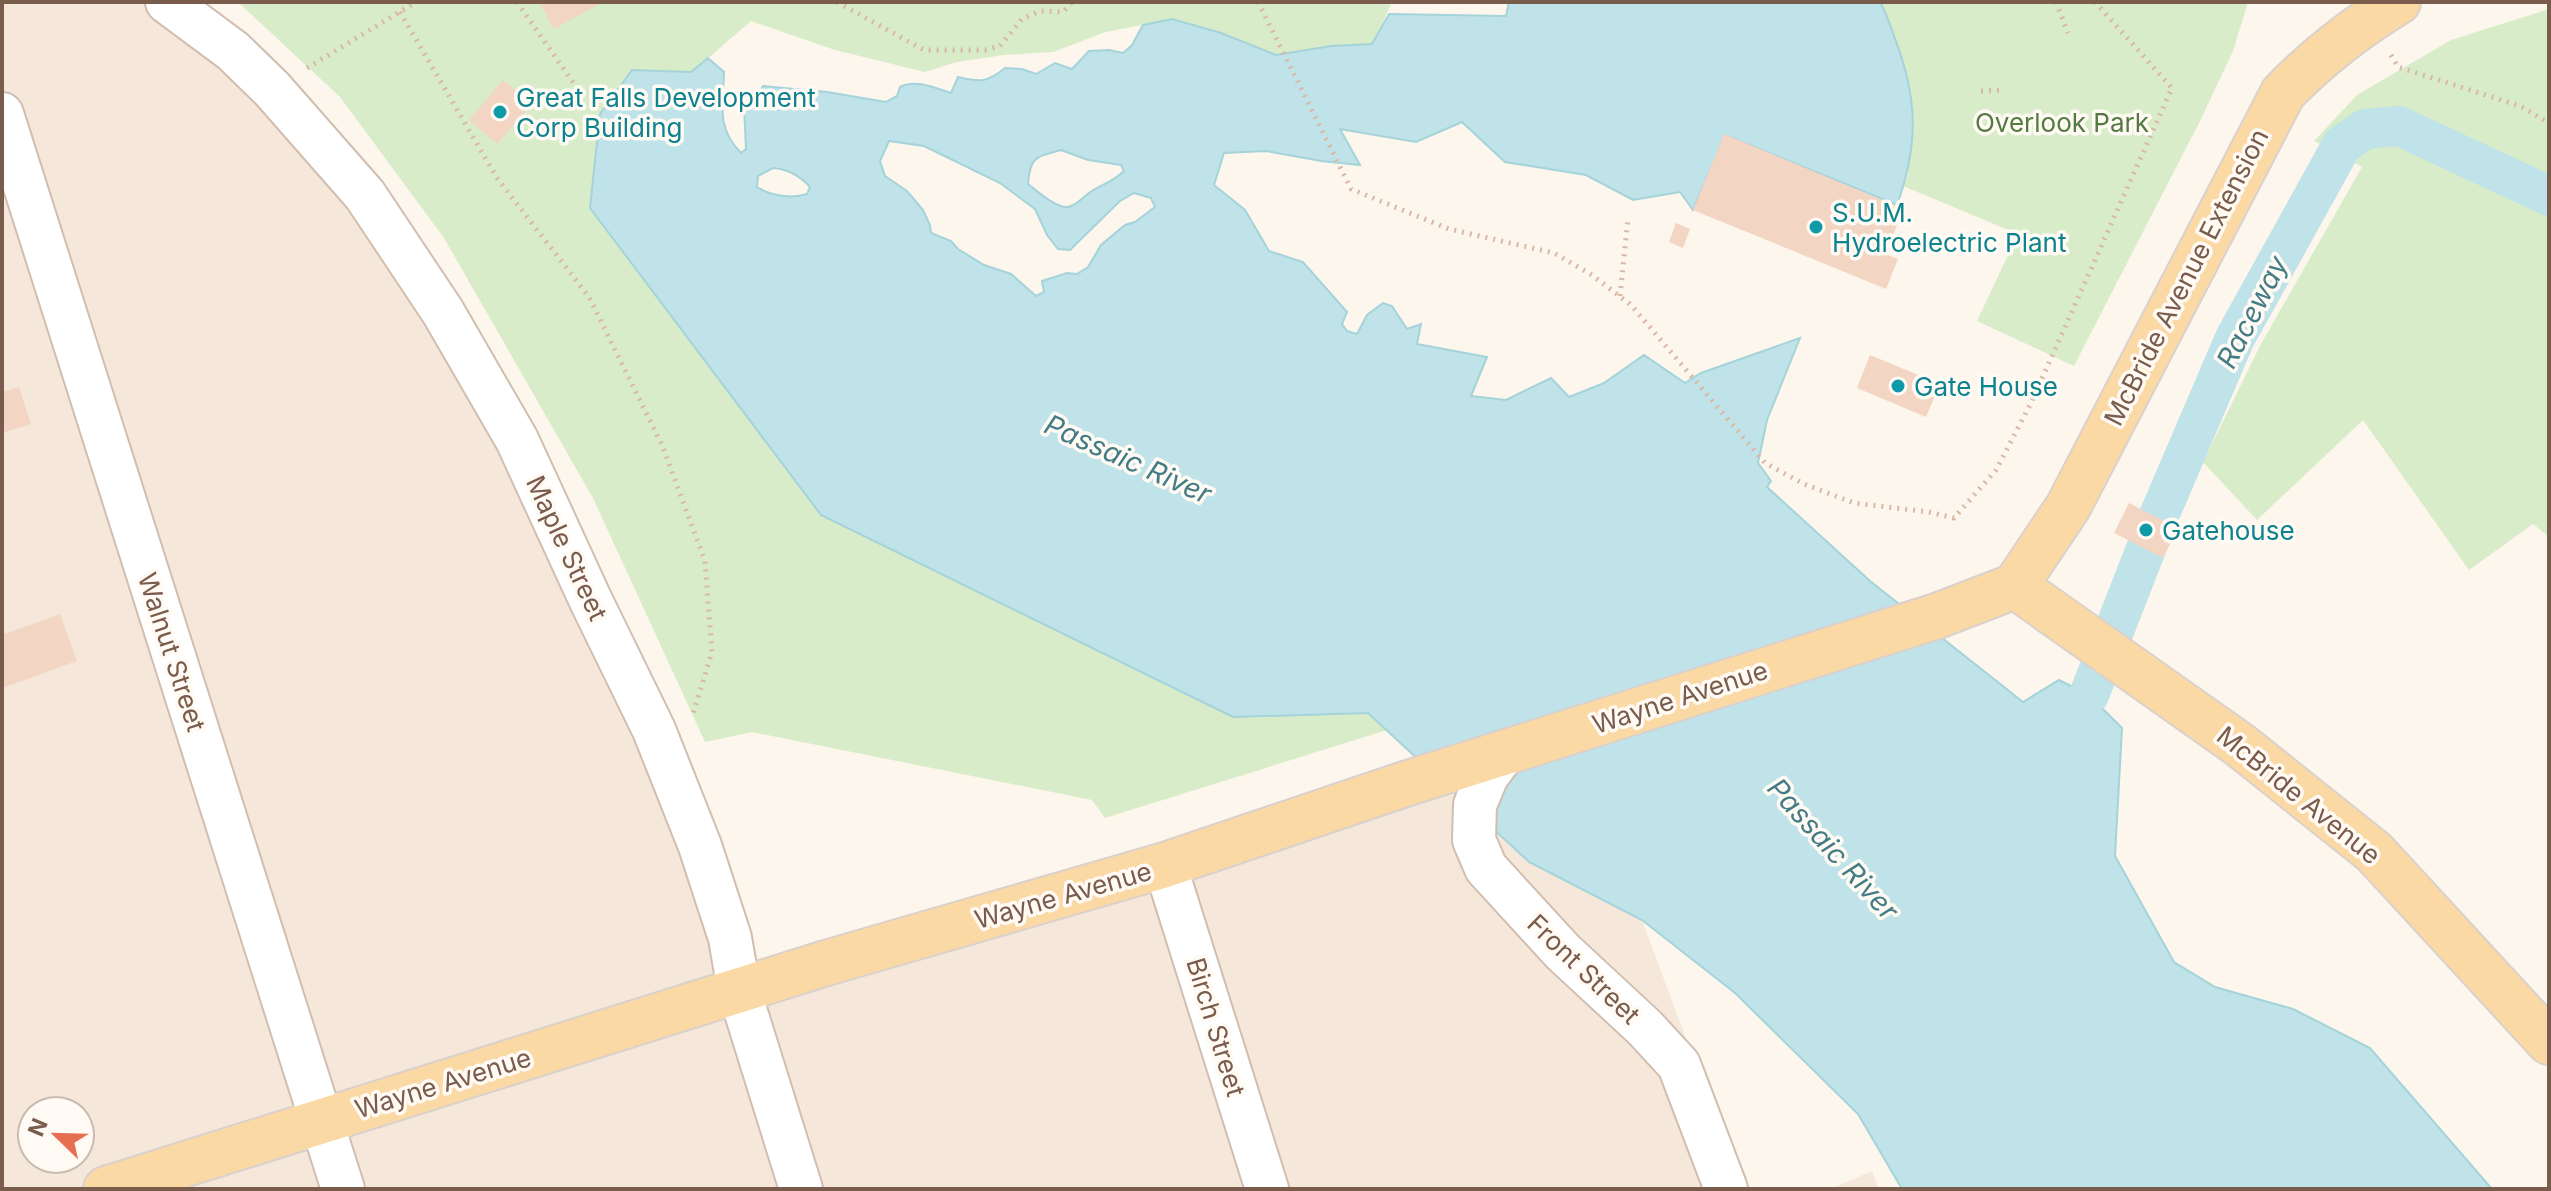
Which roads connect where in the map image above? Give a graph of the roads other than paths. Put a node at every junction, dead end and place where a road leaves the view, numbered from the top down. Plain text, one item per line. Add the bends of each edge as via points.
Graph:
1 (167, 2) edge
2 (2390, 6) edge
3 (2, 114) edge
4 (2015, 586) junction
5 (1504, 753) junction
6 (1165, 865) junction
7 (739, 990) junction
8 (2549, 1042) edge
9 (321, 1121) junction
10 (106, 1189) edge
11 (343, 1189) edge
12 (801, 1189) edge
13 (1267, 1189) edge
14 (1726, 1189) edge

1 - 7 street, Maple Street via 233,51 272,89 365,195 443,312 517,440 660,745 726,925
2 - 4 main road, McBride Avenue Extension via 2332,47 2283,93 2068,507
3 - 9 street, Walnut Street
4 - 5 main road, Wayne Avenue via 1937,616
4 - 8 main road, McBride Avenue via 2240,745 2374,852
5 - 6 main road, Wayne Avenue
5 - 14 street, Front Street via 1475,805 1474,840 1486,868 1679,1065
6 - 7 main road, Wayne Avenue
6 - 13 street, Birch Street
7 - 9 main road, Wayne Avenue
7 - 12 street, Maple Street
9 - 10 main road, Wayne Avenue
9 - 11 street, Walnut Street

